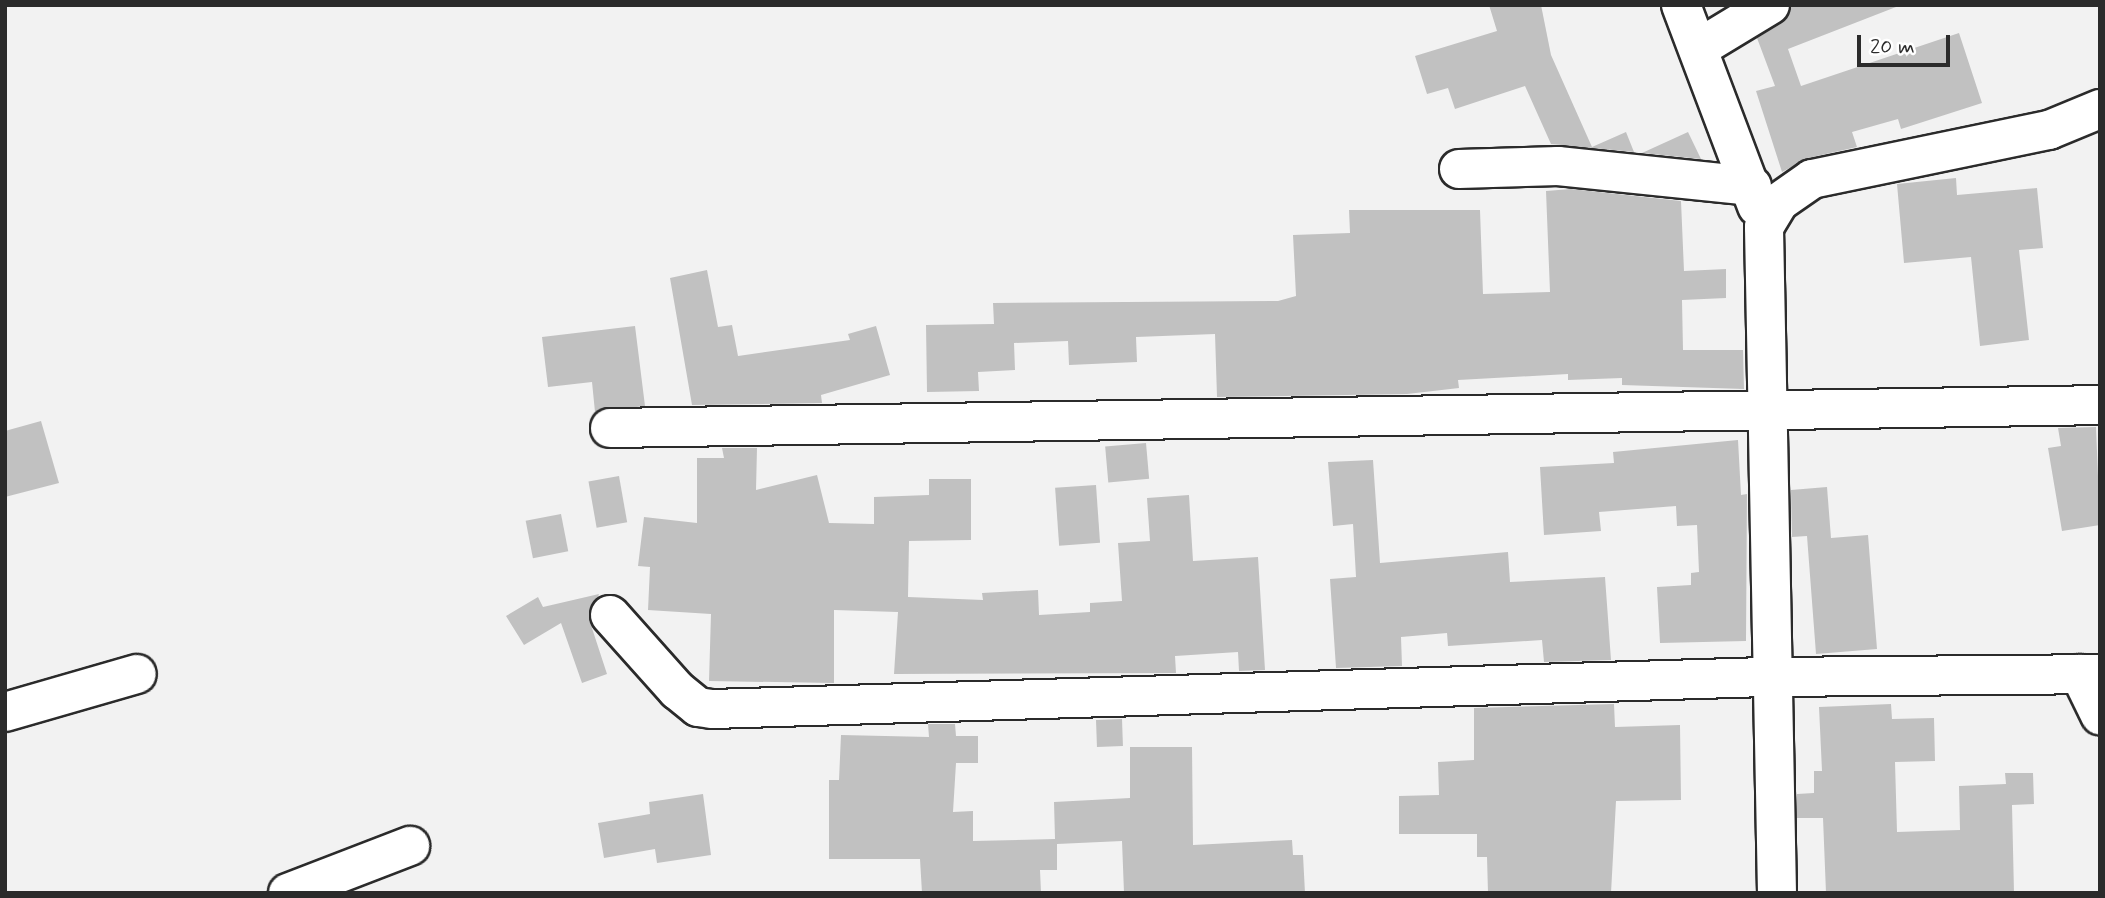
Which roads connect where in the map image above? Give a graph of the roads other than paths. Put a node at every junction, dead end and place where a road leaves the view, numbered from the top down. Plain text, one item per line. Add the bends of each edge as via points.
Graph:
1 (1681, 5) edge
2 (1770, 5) edge
3 (1699, 48) junction
4 (2100, 109) edge
5 (1460, 169) dead end
6 (1752, 186) junction
7 (1764, 227) junction
8 (2100, 405) edge
9 (1764, 411) junction
10 (610, 428) dead end
11 (610, 615) dead end
12 (137, 674) dead end
13 (2090, 674) edge
14 (1768, 677) junction
15 (5, 712) edge
16 (2100, 715) edge
17 (410, 846) dead end
18 (288, 893) edge
19 (1777, 893) edge

1 - 3 street
2 - 3 street
3 - 6 street
4 - 7 street via 2049,130 1812,179 1779,202
5 - 6 street via 1558,166
6 - 7 street
7 - 9 street
8 - 9 street
9 - 10 street
9 - 14 street
11 - 14 street via 677,690 698,707 712,709
12 - 15 street
13 - 14 street
13 - 16 street
14 - 19 street
17 - 18 street

